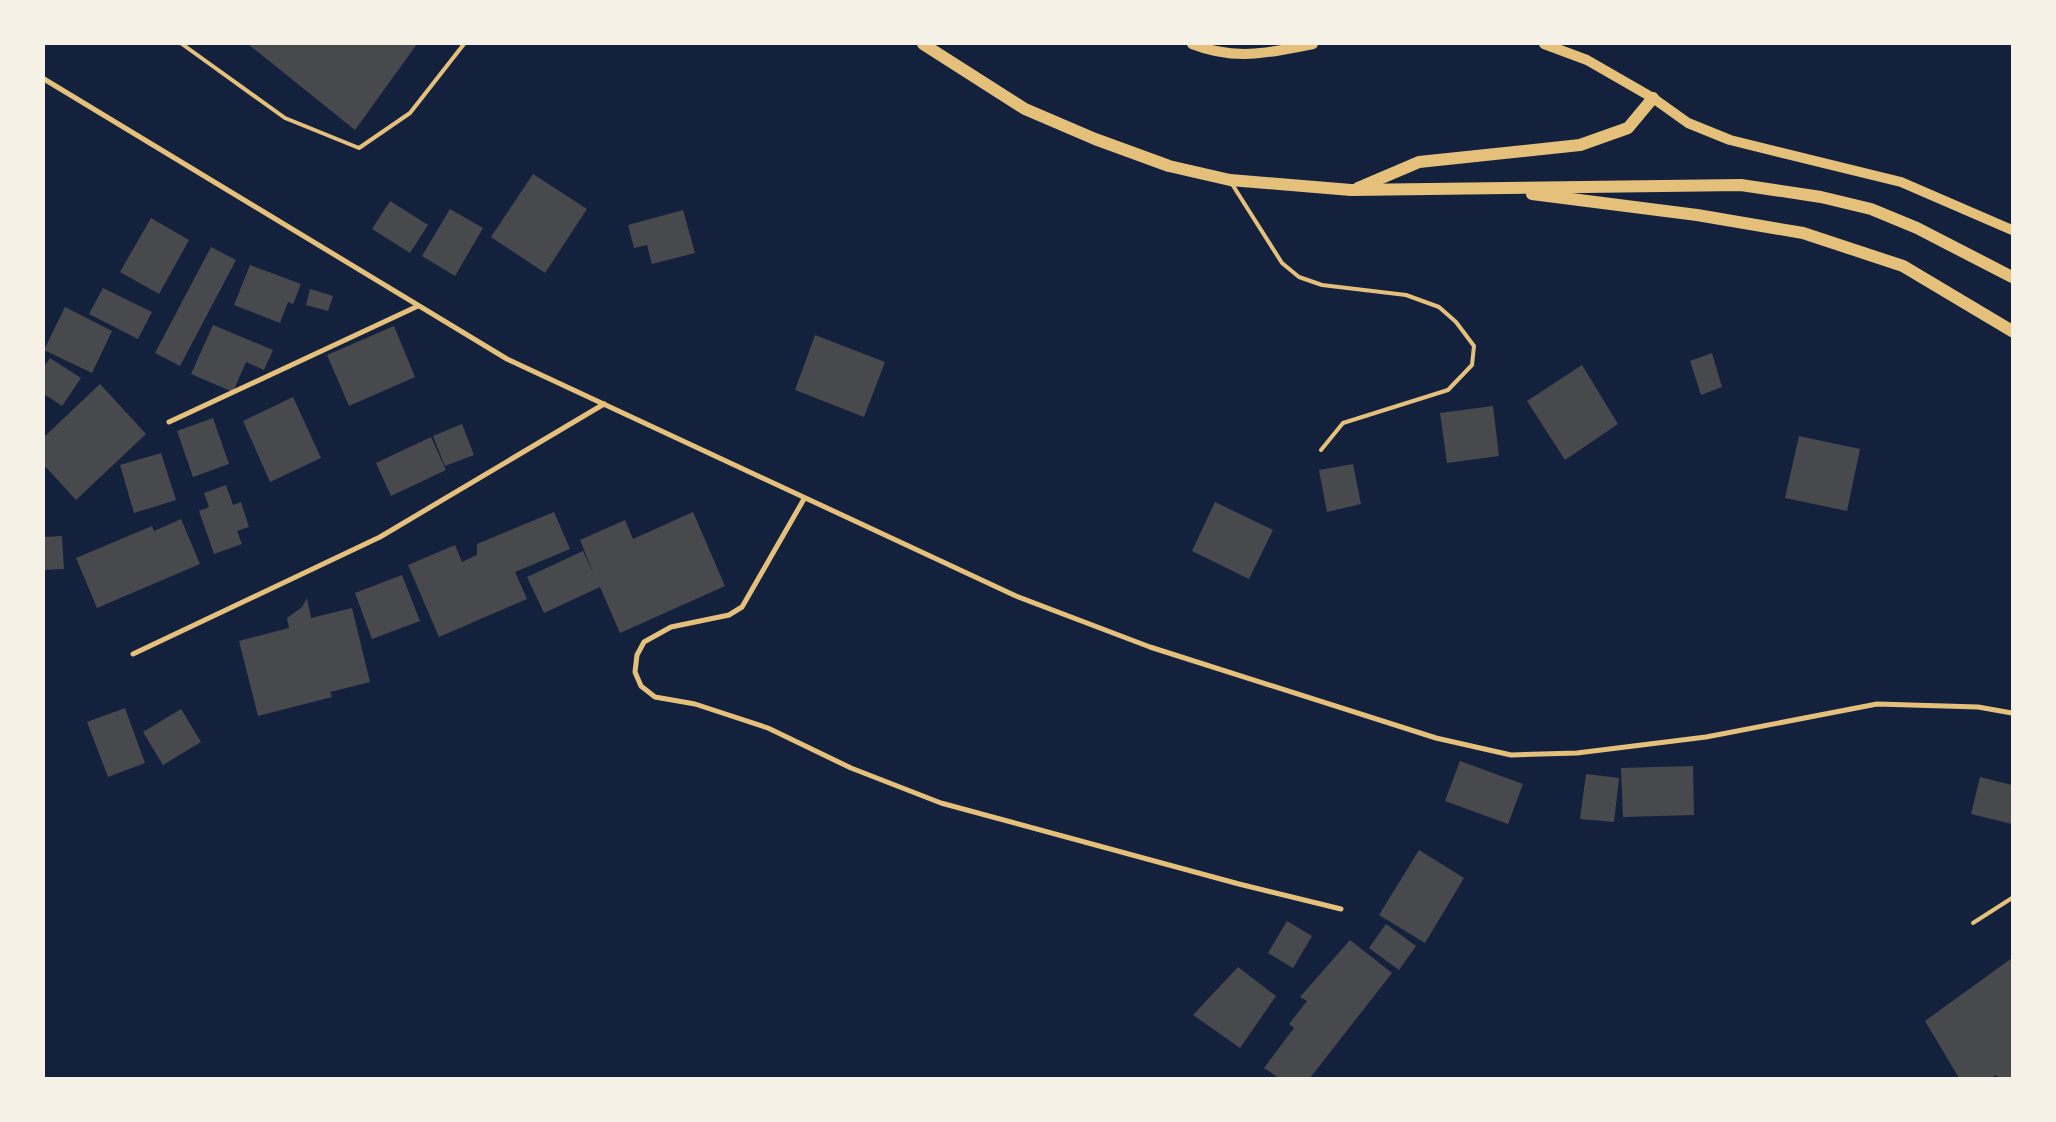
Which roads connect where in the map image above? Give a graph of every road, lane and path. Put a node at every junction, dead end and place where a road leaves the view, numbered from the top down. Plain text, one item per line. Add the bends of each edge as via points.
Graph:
1 (182, 44) edge
2 (464, 44) edge
3 (923, 44) edge
4 (1192, 44) edge
5 (1313, 44) edge
6 (1544, 44) edge
7 (44, 79) edge
8 (1653, 98) junction
9 (1230, 180) junction
10 (1487, 188) junction
11 (1351, 190) junction
12 (2012, 230) edge
13 (2012, 277) edge
14 (418, 306) junction
15 (2012, 331) edge
16 (604, 404) junction
17 (169, 422) dead end
18 (1321, 450) dead end
19 (804, 499) junction
20 (133, 654) dead end
21 (2012, 713) edge
22 (2012, 898) edge
23 (1341, 909) dead end
24 (1973, 923) dead end

1 - 2 lane via 285,118 359,148 410,113
3 - 9 main road via 1025,109 1095,140 1168,166
4 - 5 main road via 1214,52 1264,54
6 - 8 main road via 1587,60
7 - 14 street
8 - 11 main road via 1628,128 1580,146 1420,162
8 - 12 main road via 1688,124 1730,140 1901,182
9 - 11 main road
9 - 18 lane via 1282,263 1299,277 1322,286 1406,295 1439,307 1456,322 1474,346 1472,365 1448,390 1343,423
10 - 11 main road
10 - 13 main road via 1741,185 1821,198 1871,209 1918,228
10 - 15 main road via 1697,215 1803,233 1903,266
14 - 16 street via 507,359
14 - 17 street
16 - 19 street
16 - 20 street via 380,537
19 - 21 street via 1016,596 1150,647 1436,738 1511,756 1706,737 1877,704 1978,707
19 - 23 street via 742,607 729,614 671,627 644,642 637,655 635,672 641,686 655,697 695,704 768,728 851,768 942,803
22 - 24 lane

